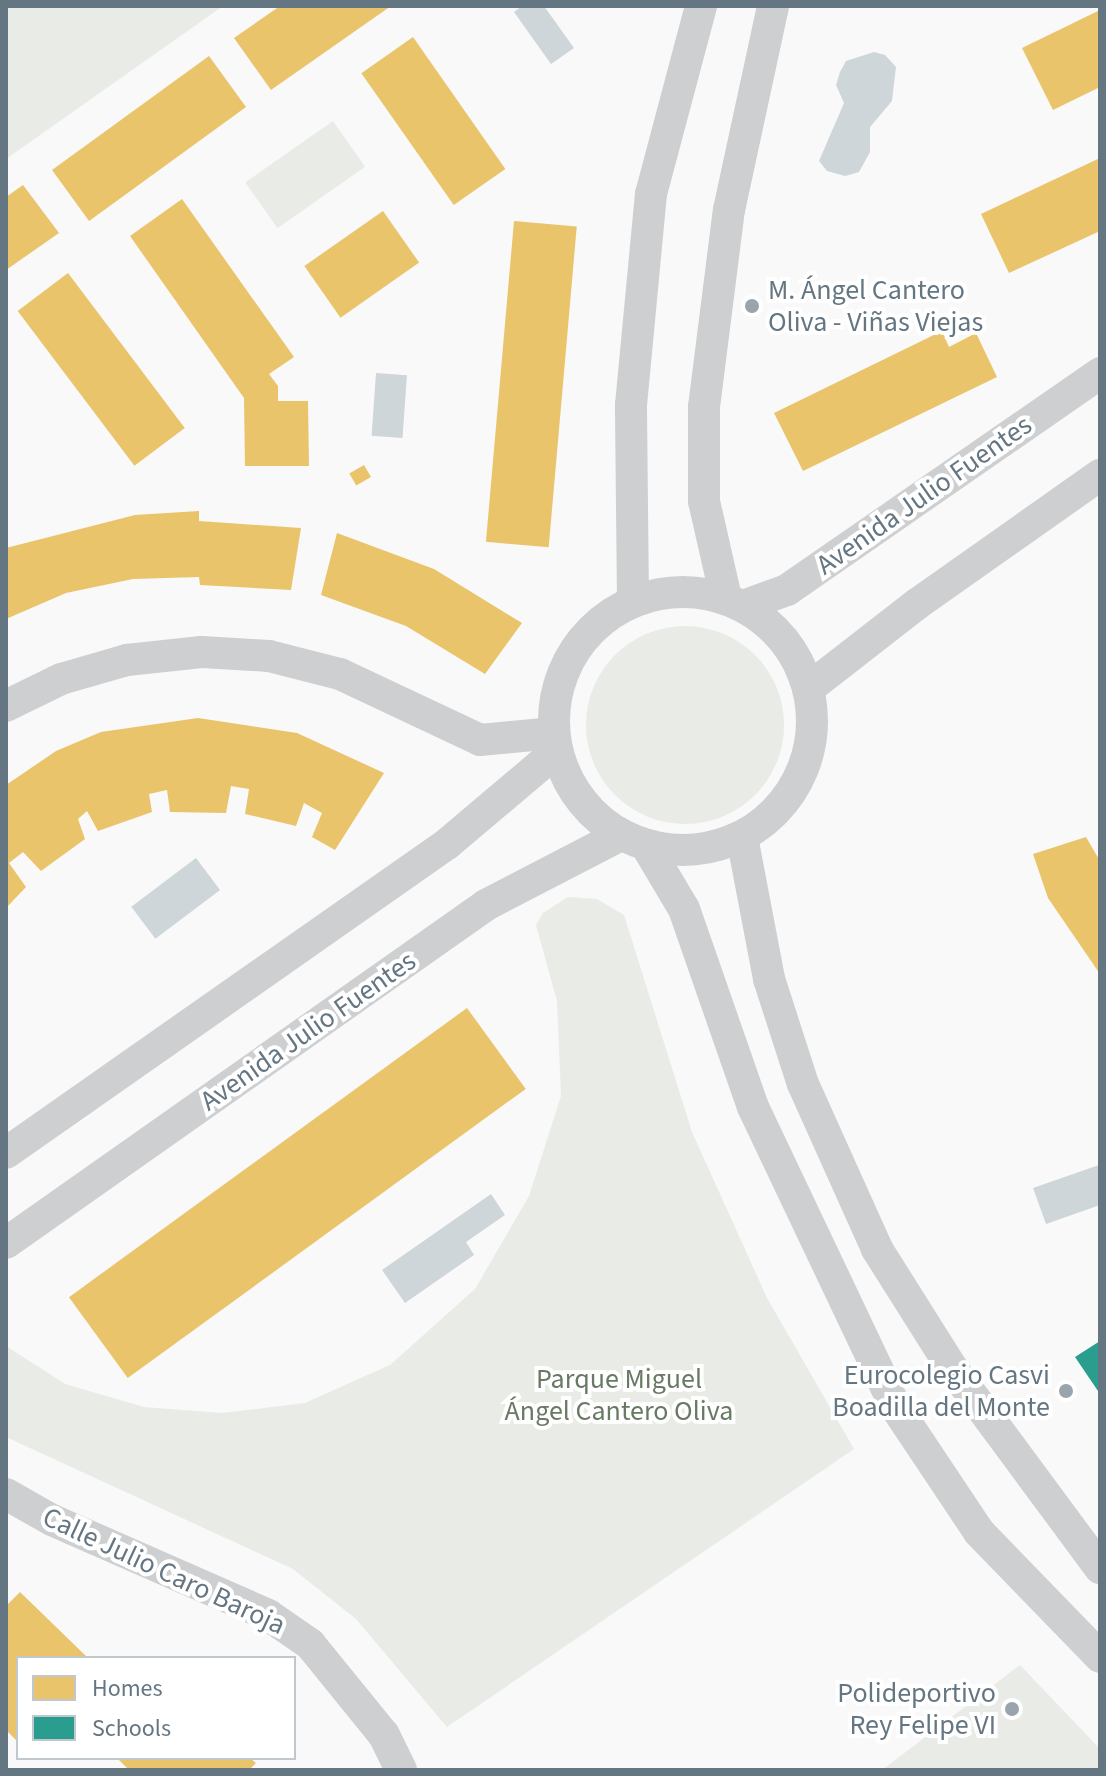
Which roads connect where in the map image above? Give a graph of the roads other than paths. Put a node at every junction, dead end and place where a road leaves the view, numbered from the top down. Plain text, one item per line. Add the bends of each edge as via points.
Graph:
1 (701, 6) edge
2 (773, 6) edge
3 (1100, 373) edge
4 (1100, 475) edge
5 (633, 601) junction
6 (734, 602) junction
7 (809, 688) junction
8 (6, 706) edge
9 (555, 742) junction
10 (742, 837) junction
11 (633, 840) junction
12 (6, 1153) edge
13 (6, 1243) edge
14 (6, 1494) edge
15 (1100, 1568) edge
16 (1100, 1657) edge
17 (401, 1770) edge

1 - 5 street via 651,194 631,405
2 - 6 street via 729,210 704,407 704,501
3 - 6 street, Avenida Julio Fuentes via 787,590
4 - 7 street
5 - 6 street via 695,592
5 - 9 street via 598,623 572,654 556,692
6 - 7 street via 772,627 795,655
7 - 10 street via 813,723 799,779 771,817
8 - 9 street via 61,679 127,660 202,652 269,656 340,674 480,740
9 - 11 street via 580,800
9 - 12 street via 447,844
10 - 11 street via 695,851
10 - 15 street via 769,979 803,1084 877,1249 952,1368
11 - 13 street, Avenida Julio Fuentes via 486,905
11 - 16 street via 684,909 753,1107 895,1406 979,1532
14 - 17 street, Calle Julio Caro Baroja via 52,1520 279,1622 310,1644 343,1682 384,1735

